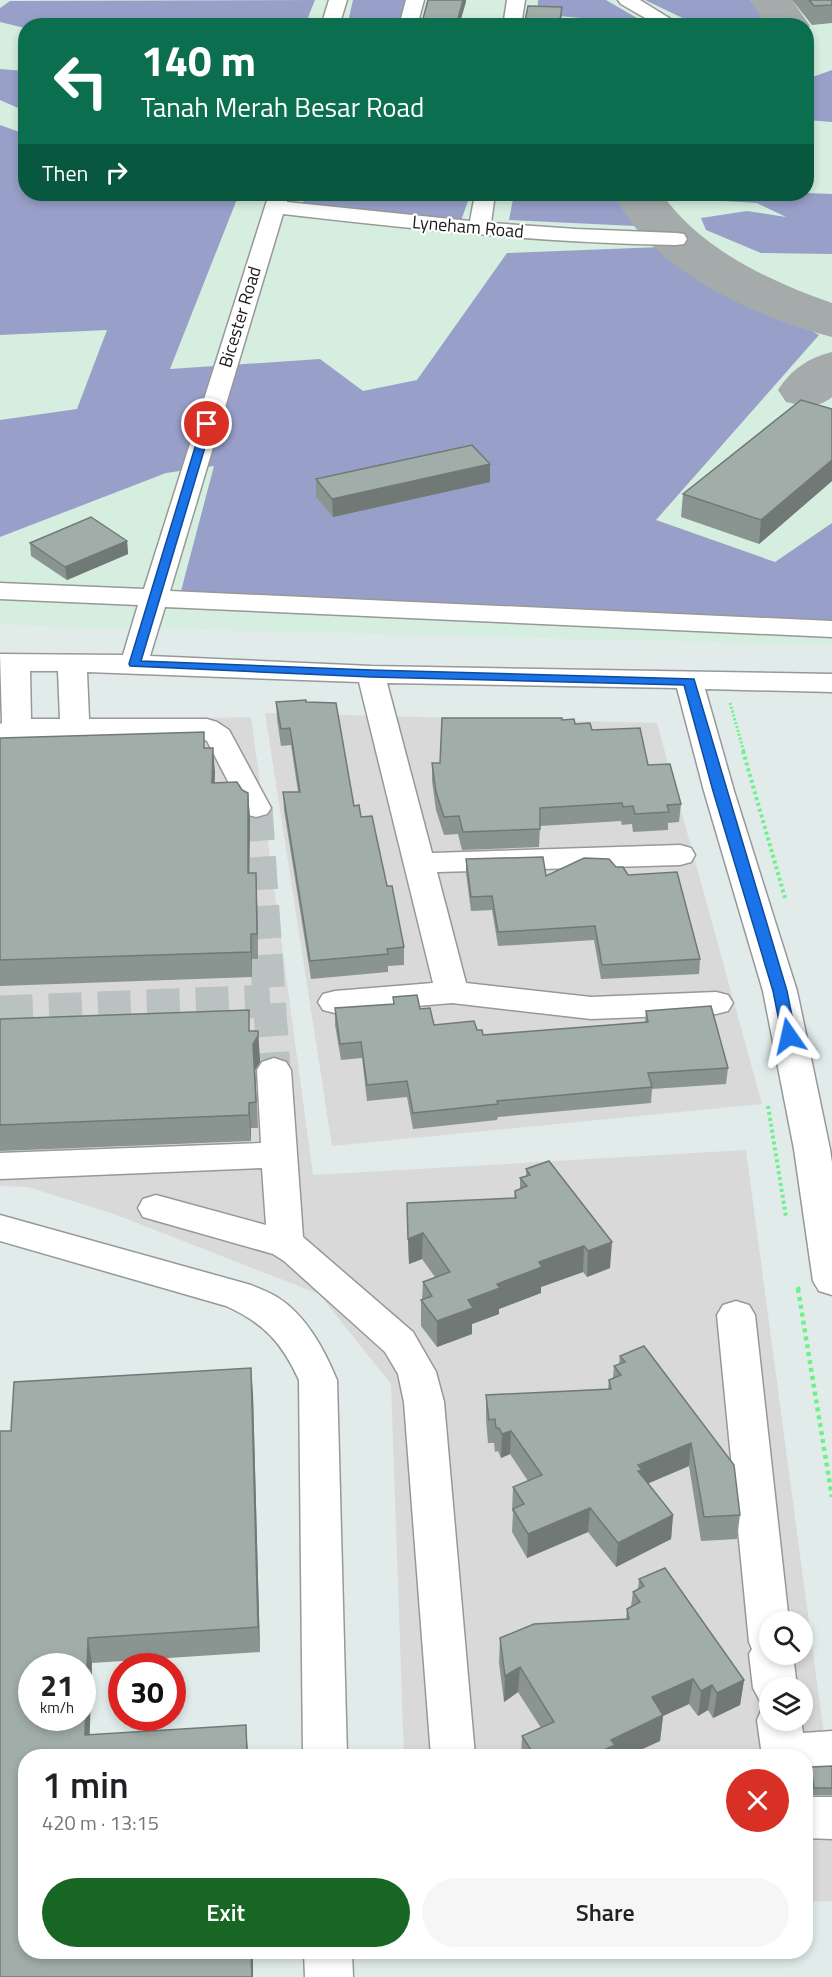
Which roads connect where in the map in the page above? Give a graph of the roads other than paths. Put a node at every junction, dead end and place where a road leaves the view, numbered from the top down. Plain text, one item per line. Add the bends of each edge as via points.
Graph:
1 (338, 0) edge
2 (415, 0) edge
3 (516, 0) edge
4 (627, 0) edge
5 (332, 18) edge
6 (410, 18) edge
7 (513, 18) edge
8 (659, 18) edge
9 (277, 201) edge
10 (284, 201) edge
11 (484, 201) edge
12 (479, 229) junction
13 (676, 239) dead end
14 (0, 591) edge
15 (153, 598) junction
16 (832, 629) edge
17 (8, 662) edge
18 (72, 663) junction
19 (134, 664) junction
20 (371, 674) junction
21 (689, 681) junction
22 (832, 683) edge
23 (75, 727) junction
24 (8, 731) edge
25 (256, 808) tunnel mouth
26 (680, 855) dead end
27 (419, 863) junction
28 (452, 992) junction
29 (335, 1002) dead end
30 (716, 1003) dead end
31 (274, 1070) tunnel mouth
32 (280, 1155) junction
33 (0, 1166) edge
34 (156, 1208) dead end
35 (0, 1228) edge
36 (285, 1244) junction
37 (832, 1281) edge
38 (736, 1315) dead end
39 (767, 1611) edge
40 (782, 1744) edge
41 (325, 1749) edge
42 (452, 1749) edge
43 (832, 1751) edge
44 (813, 1818) edge
45 (832, 1818) edge
46 (328, 1959) edge
47 (329, 1977) edge

1 - 5 street
2 - 6 street
3 - 7 street
4 - 8 street
9 - 15 street, Bicester Road
10 - 12 street, Lyneham Road
11 - 12 street
12 - 13 street, Lyneham Road
14 - 15 street
15 - 16 street
15 - 19 street, Bicester Road
17 - 18 street
17 - 24 street
18 - 19 street
18 - 23 street
19 - 20 street
20 - 21 street
20 - 27 street
21 - 22 street
21 - 37 street via 780,991 812,1149
23 - 24 street
23 - 25 street via 207,728 219,736
26 - 27 street
27 - 28 street
28 - 29 street
28 - 30 street via 591,1008
31 - 32 street
32 - 33 street
32 - 36 street
34 - 36 street
35 - 41 street via 238,1295 265,1308 308,1356 318,1380
36 - 42 street via 399,1342 417,1372 424,1402
38 - 39 street
40 - 43 street
44 - 45 street
46 - 47 street

